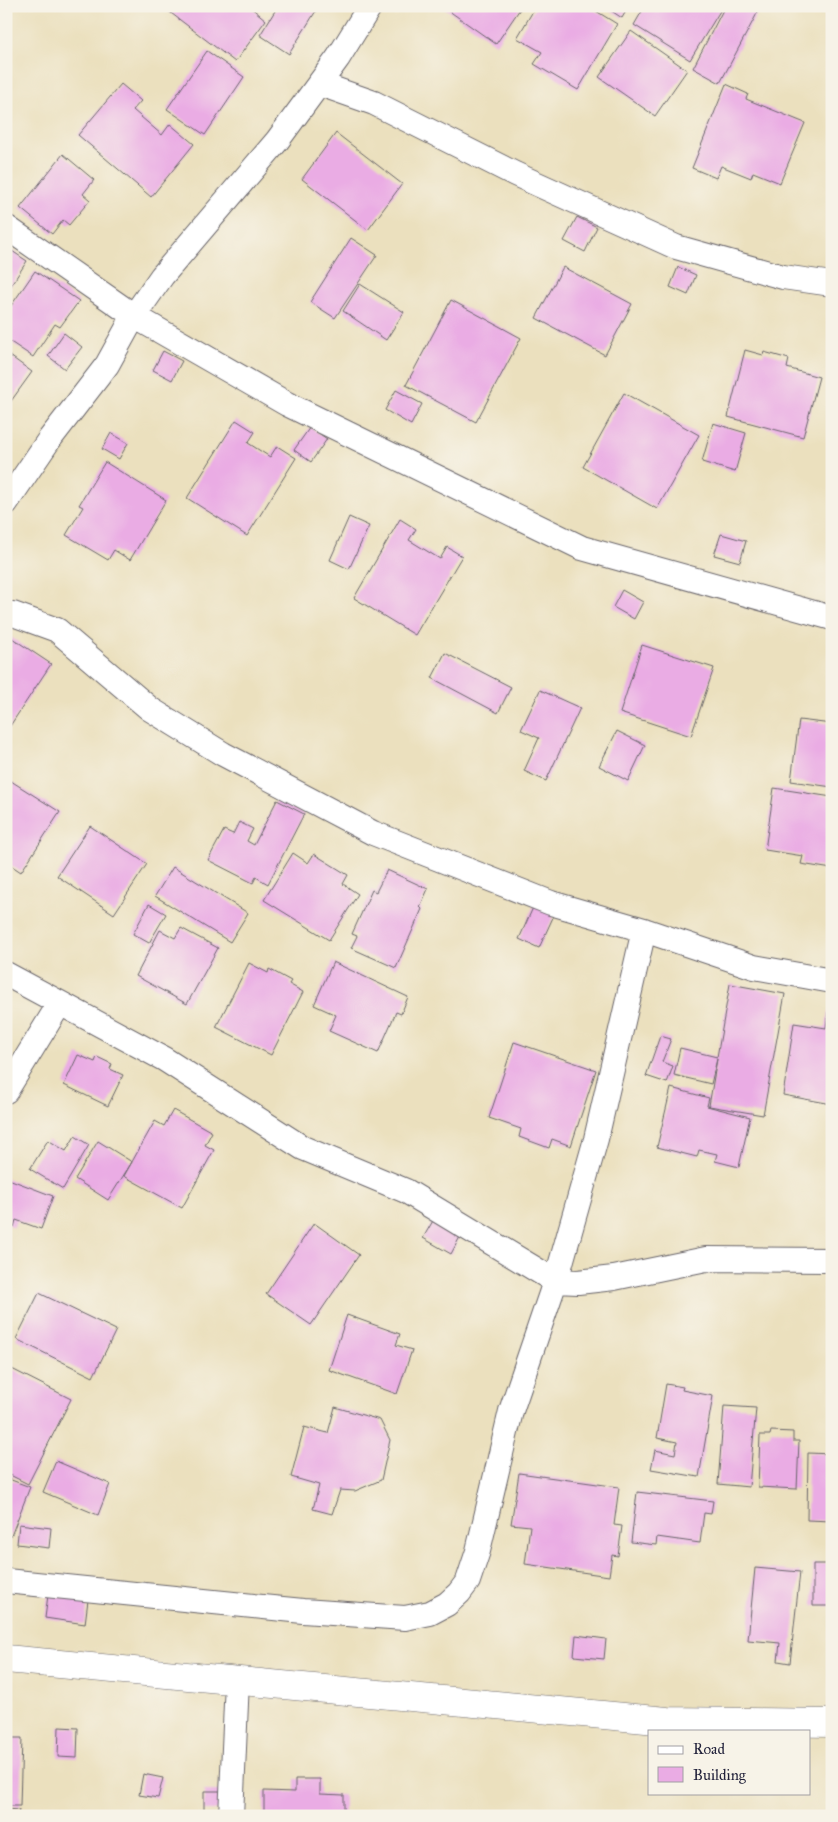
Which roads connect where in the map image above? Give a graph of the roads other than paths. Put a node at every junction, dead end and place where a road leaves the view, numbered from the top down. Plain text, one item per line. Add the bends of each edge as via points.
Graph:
1 (370, 6) edge
2 (320, 84) junction
3 (6, 227) edge
4 (832, 284) edge
5 (134, 316) junction
6 (6, 504) edge
7 (6, 614) edge
8 (832, 618) edge
9 (644, 930) junction
10 (6, 974) edge
11 (832, 981) edge
12 (60, 1003) junction
13 (6, 1091) edge
14 (832, 1260) edge
15 (555, 1281) junction
16 (6, 1581) edge
17 (6, 1659) edge
18 (237, 1681) junction
19 (832, 1723) edge
20 (231, 1816) edge

1 - 2 street
2 - 4 street via 374,104 515,174 676,247 783,277
2 - 5 street via 278,141 162,276
3 - 5 street
5 - 6 street via 107,365 49,440
5 - 8 street via 287,404 582,548
7 - 9 street via 56,630 150,709 223,754 373,833 551,903
9 - 11 street via 754,967
9 - 15 street via 596,1139
10 - 12 street
12 - 13 street
12 - 15 street via 164,1060 303,1148 406,1191
14 - 15 street via 706,1259 614,1278
15 - 16 street via 511,1411 468,1581 459,1594 430,1613 405,1618 382,1617
17 - 18 street
18 - 19 street via 667,1721
18 - 20 street

